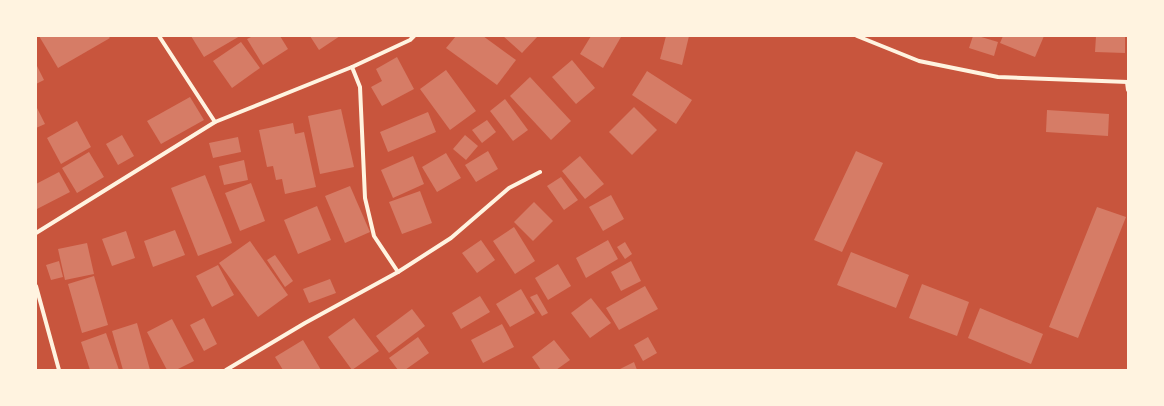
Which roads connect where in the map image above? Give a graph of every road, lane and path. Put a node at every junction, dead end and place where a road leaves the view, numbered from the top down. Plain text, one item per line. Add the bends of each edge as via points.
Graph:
1 (159, 36) edge
2 (414, 36) edge
3 (857, 36) edge
4 (409, 38) edge
5 (352, 66) junction
6 (1127, 82) edge
7 (1128, 90) edge
8 (215, 122) junction
9 (540, 172) dead end
10 (36, 233) edge
11 (398, 272) junction
12 (36, 286) edge
13 (59, 370) edge
14 (226, 370) edge

1 - 8 street
2 - 4 street
3 - 6 street via 919,61 998,77
4 - 5 street
5 - 8 street
5 - 11 street via 360,88 365,198 374,236
6 - 7 street
8 - 10 street
9 - 11 street via 509,188 451,238
11 - 14 street
12 - 13 street

